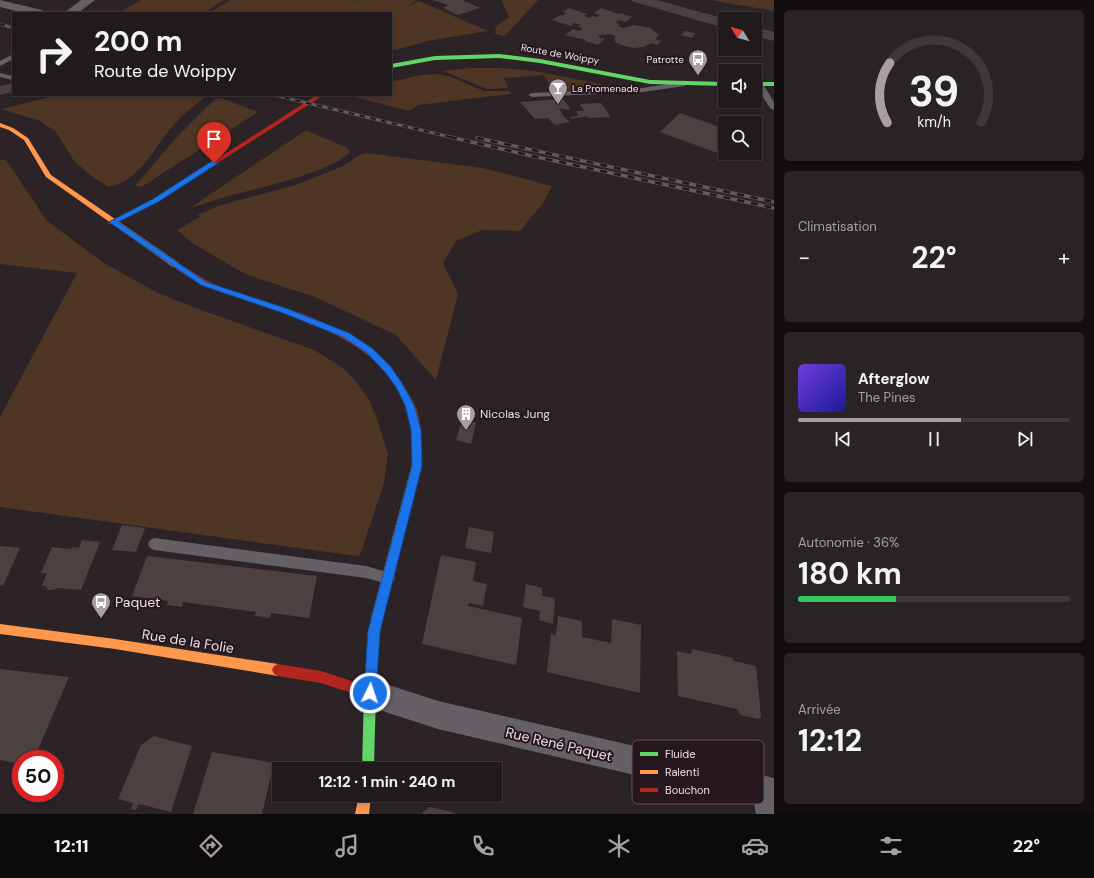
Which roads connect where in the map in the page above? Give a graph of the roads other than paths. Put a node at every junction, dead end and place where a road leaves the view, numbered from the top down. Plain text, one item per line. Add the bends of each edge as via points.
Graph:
1 (89, 0) edge
2 (0, 3) edge
3 (34, 12) edge
4 (71, 12) edge
5 (12, 57) edge
6 (0, 64) edge
7 (392, 66) edge
8 (0, 75) edge
9 (12, 78) edge
10 (684, 84) junction
11 (718, 84) edge
12 (762, 84) edge
13 (774, 84) edge
14 (762, 91) edge
15 (532, 95) dead end
16 (319, 96) edge
17 (774, 108) edge
18 (0, 125) edge
19 (112, 222) junction
20 (154, 544) dead end
21 (388, 578) junction
22 (0, 629) edge
23 (370, 693) junction
24 (368, 762) edge
25 (632, 764) edge
26 (364, 802) edge
27 (362, 814) edge

1 - 4 street
2 - 3 street
5 - 6 lane
7 - 10 main road, Route de Woippy via 435,58 499,56 540,60 650,82
8 - 9 lane
10 - 11 main road, Route de Woippy
10 - 15 lane via 642,90
12 - 13 main road
14 - 17 lane
16 - 19 main road via 156,200
18 - 19 main road via 27,138 48,176
19 - 21 main road via 204,284 286,311 346,335 370,351 388,370 410,405 416,430 417,466
20 - 21 lane via 366,572
21 - 23 main road via 374,631
22 - 23 main road, Rue de la Folie via 115,644 321,677
23 - 24 main road
23 - 25 street, Rue René Paquet via 438,716
26 - 27 main road

